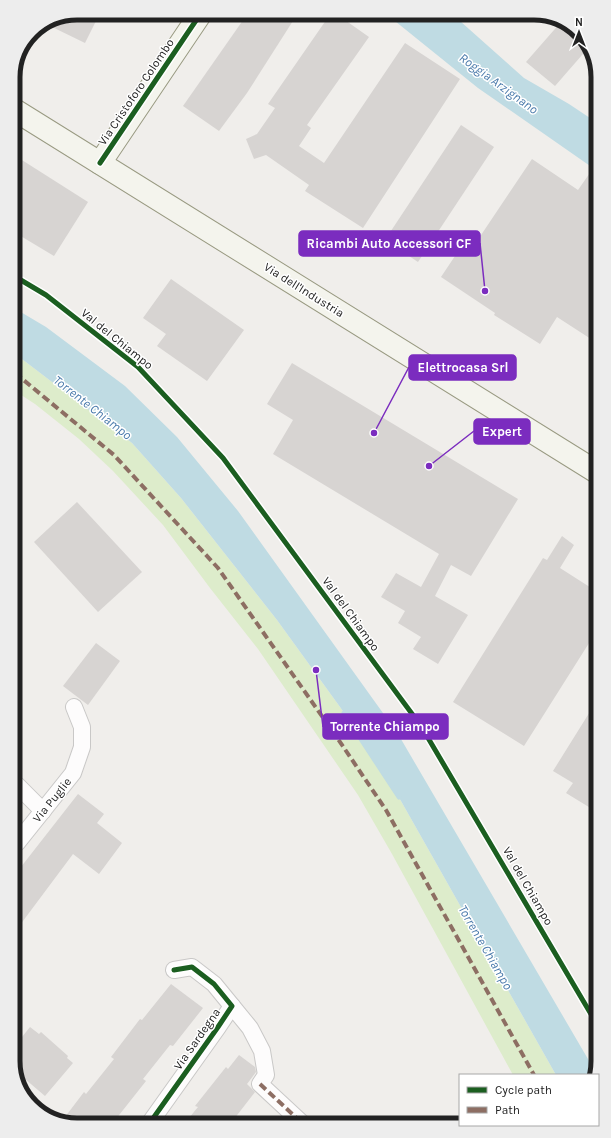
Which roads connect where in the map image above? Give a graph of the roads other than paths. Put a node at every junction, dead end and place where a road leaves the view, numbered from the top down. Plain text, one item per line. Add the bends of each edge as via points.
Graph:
1 (196, 20) edge
2 (20, 113) edge
3 (100, 163) junction
4 (591, 469) edge
5 (74, 707) dead end
6 (20, 789) edge
7 (43, 811) junction
8 (20, 839) edge
9 (174, 970) dead end
10 (232, 1006) junction
11 (153, 1118) edge
12 (297, 1118) edge

1 - 3 main road, Via Cristoforo Colombo
2 - 3 main road, Via dell'Industria
3 - 4 main road, Via dell'Industria
5 - 7 street, Via Puglie via 82,727 82,747 73,773
6 - 7 street
7 - 8 street, Via Puglie
9 - 10 street, Via Sardegna via 192,967 214,984
10 - 11 street, Via Sardegna
10 - 12 street, Via Sardegna via 250,1028 262,1051 266,1075 260,1084

